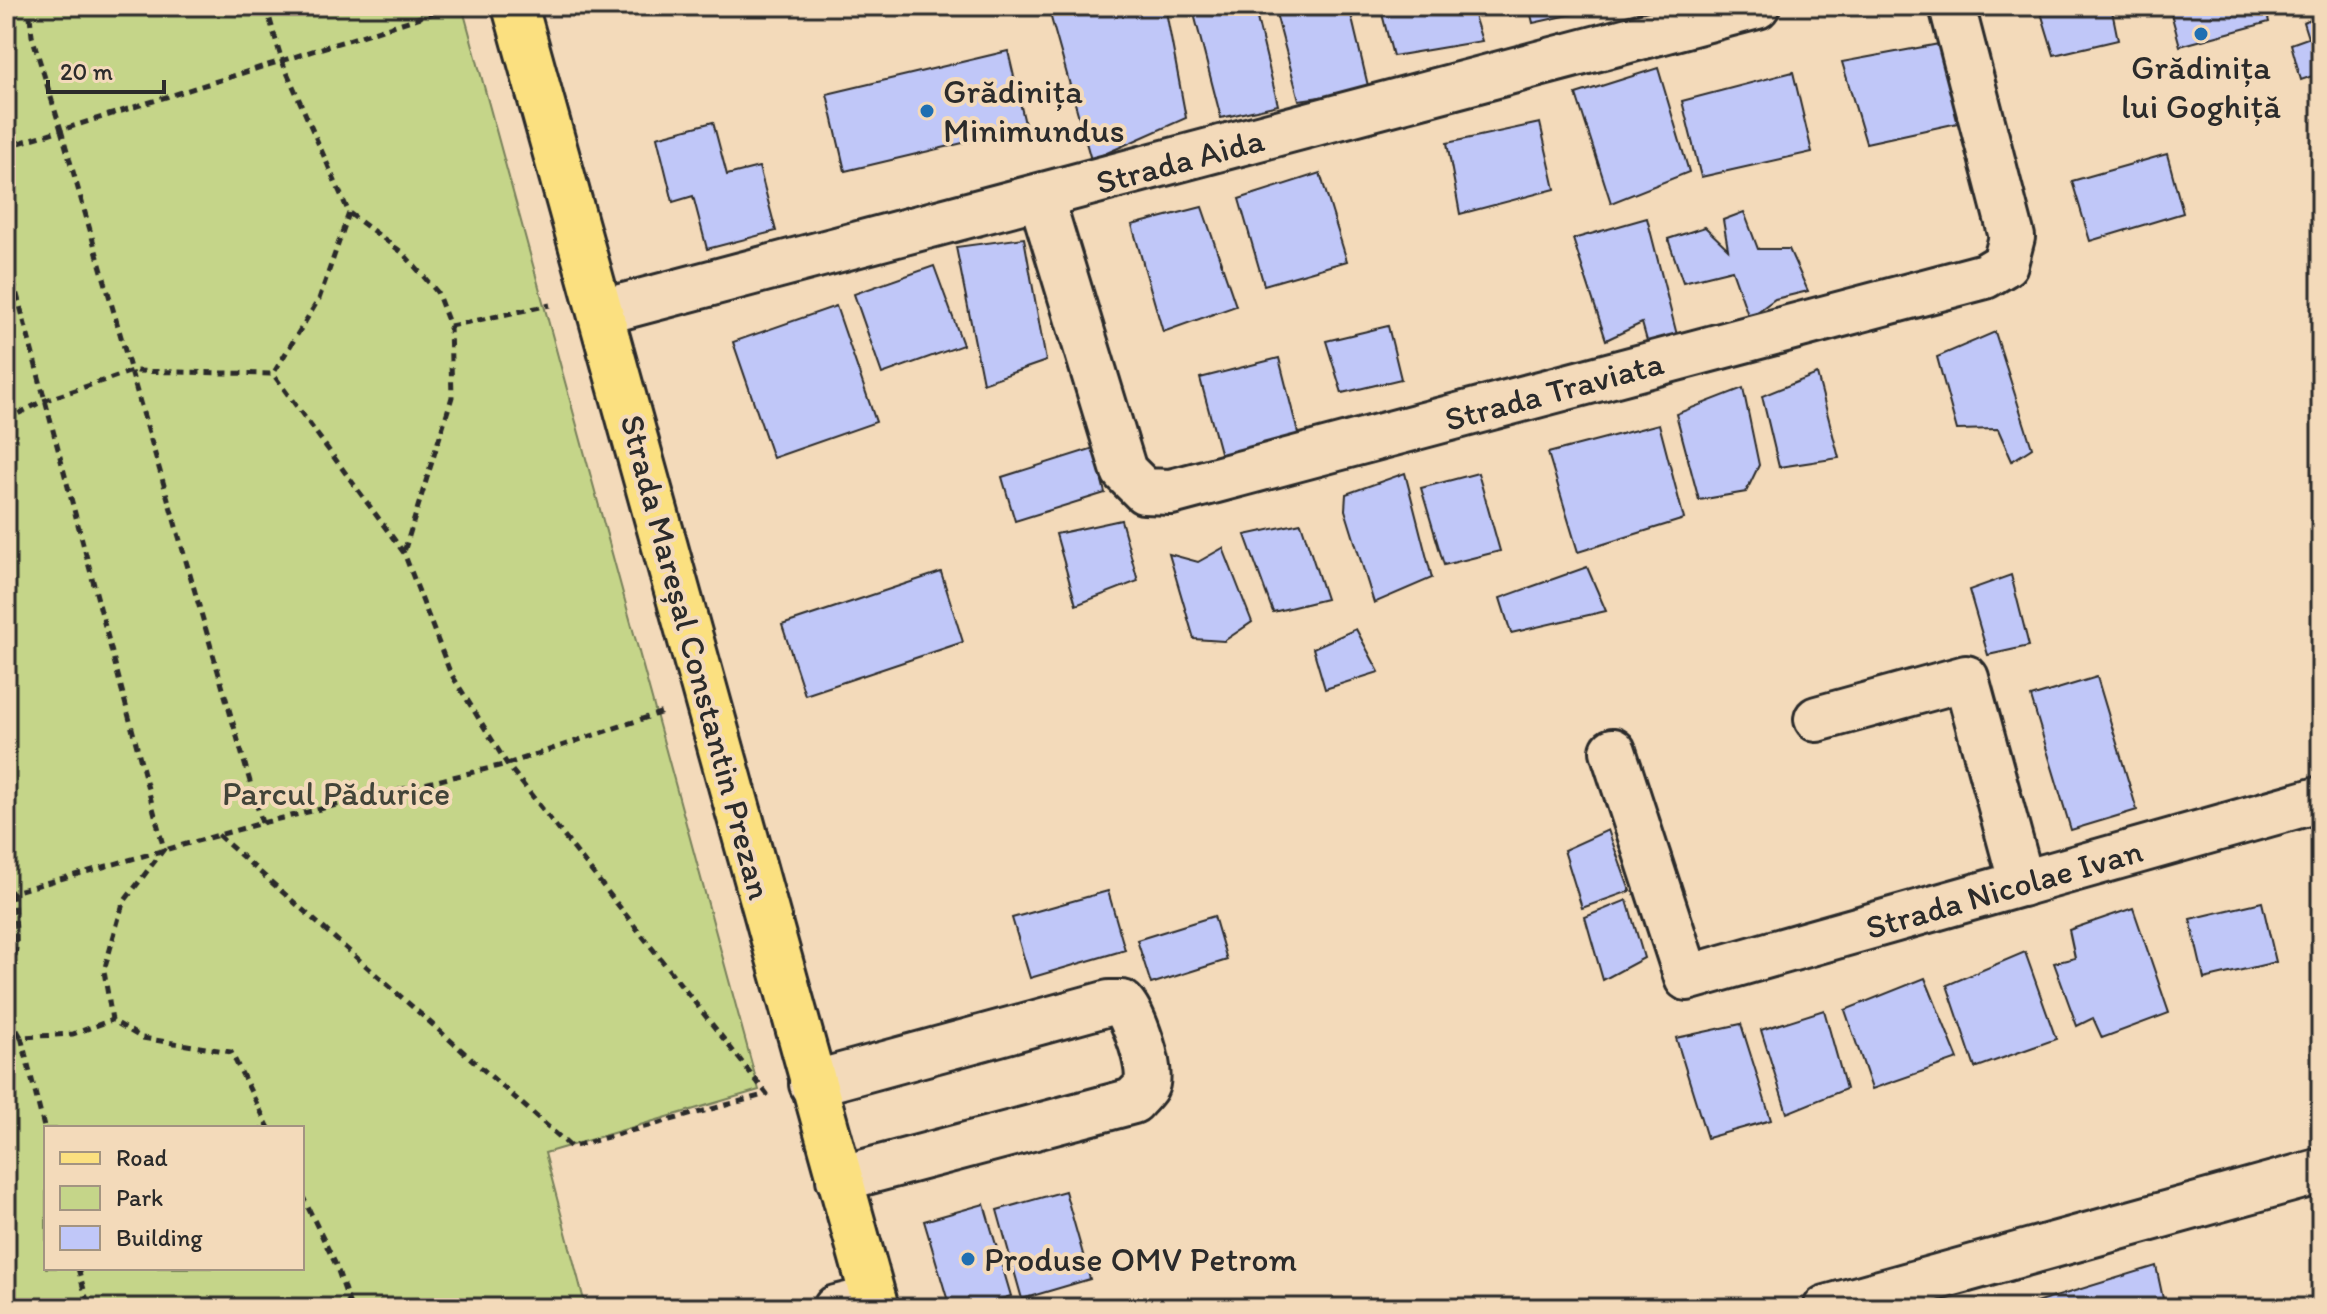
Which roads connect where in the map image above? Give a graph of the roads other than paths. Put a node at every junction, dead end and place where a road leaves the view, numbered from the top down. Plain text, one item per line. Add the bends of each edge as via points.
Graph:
1 (515, 6) edge
2 (1757, 6) edge
3 (1952, 6) edge
4 (1041, 198) junction
5 (602, 312) junction
6 (1817, 719) dead end
7 (1613, 751) dead end
8 (2321, 799) edge
9 (2022, 884) junction
10 (812, 1084) junction
11 (2321, 1171) edge
12 (839, 1179) junction
13 (862, 1305) edge
14 (1826, 1308) edge

1 - 5 main road, Strada Mareșal Constantin Prezan
2 - 4 street, Strada Aida
3 - 4 street, Strada Traviata via 2012,237 2005,264 1985,276 1171,492 1144,491 1124,471
4 - 5 street, Strada Aida
5 - 10 main road, Strada Mareșal Constantin Prezan
6 - 9 street via 1966,678
7 - 9 street, Strada Nicolae Ivan via 1687,978
8 - 9 street, Strada Nicolae Ivan
10 - 12 main road, Strada Mareșal Constantin Prezan
10 - 12 street via 1109,1003 1122,1003 1132,1013 1148,1074 1147,1086 1133,1101
11 - 14 street
12 - 13 main road, Strada Mareșal Constantin Prezan

